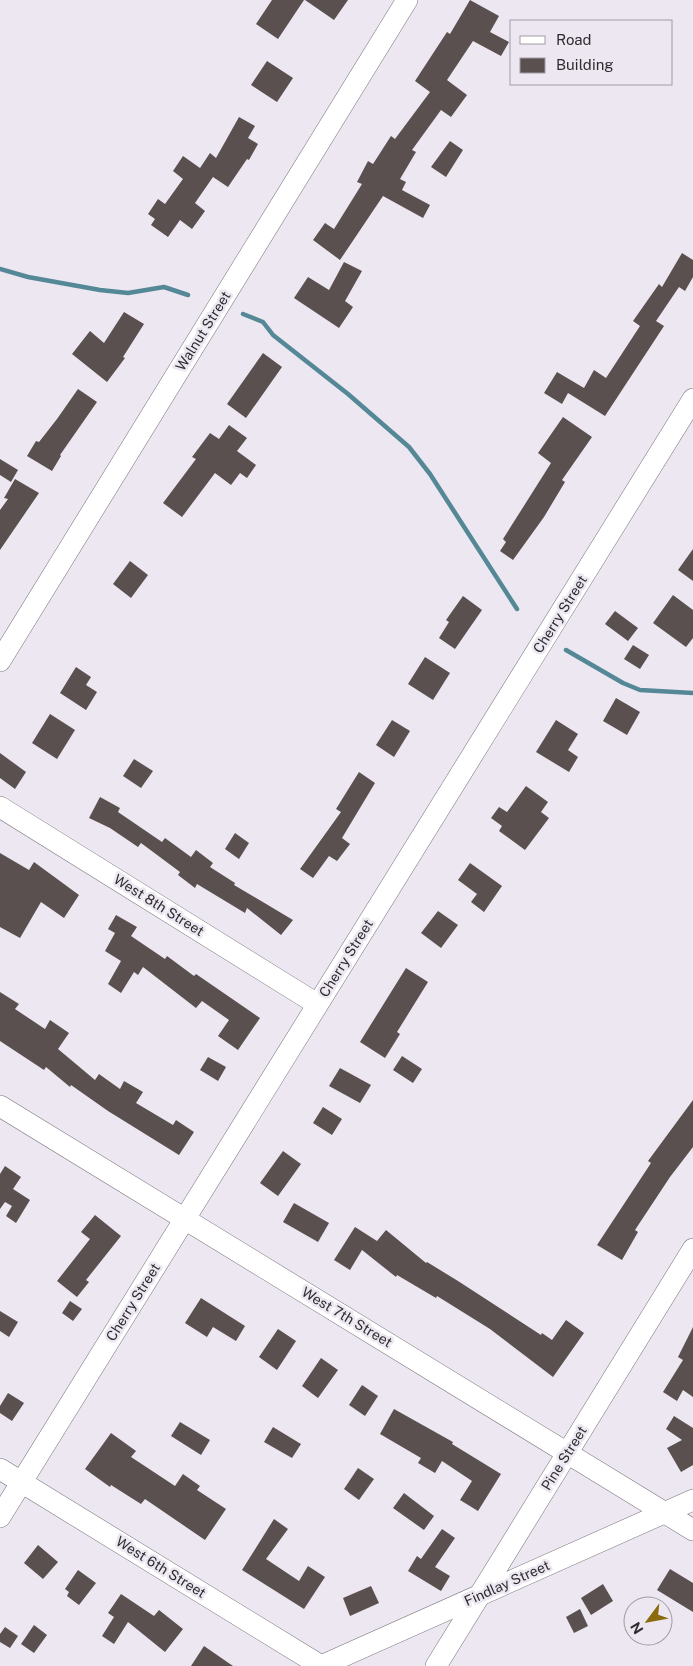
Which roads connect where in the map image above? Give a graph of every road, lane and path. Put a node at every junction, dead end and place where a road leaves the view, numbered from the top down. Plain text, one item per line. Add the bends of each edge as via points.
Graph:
1 (407, 0) edge
2 (693, 399) edge
3 (0, 662) edge
4 (0, 807) edge
5 (317, 1004) junction
6 (0, 1106) edge
7 (184, 1218) junction
8 (693, 1249) edge
9 (568, 1452) junction
10 (0, 1469) edge
11 (21, 1482) junction
12 (693, 1500) edge
13 (664, 1512) junction
14 (0, 1517) edge
15 (693, 1530) edge
16 (477, 1596) junction
17 (321, 1666) edge
18 (436, 1666) edge

1 - 3 street, Walnut Street
2 - 5 street, Cherry Street
4 - 5 street, West 8th Street
5 - 7 street, Cherry Street
6 - 7 street, West 7th Street
7 - 9 street, West 7th Street
7 - 11 street, Cherry Street
8 - 9 street, Pine Street
9 - 13 street, West 7th Street
9 - 16 street, Pine Street
10 - 11 street, West 6th Street
11 - 14 street, Cherry Street
11 - 17 street, West 6th Street
12 - 13 street, Findlay Street
13 - 15 street, West 7th Street
13 - 16 street, Findlay Street
16 - 17 street, Findlay Street
16 - 18 street, Pine Street

